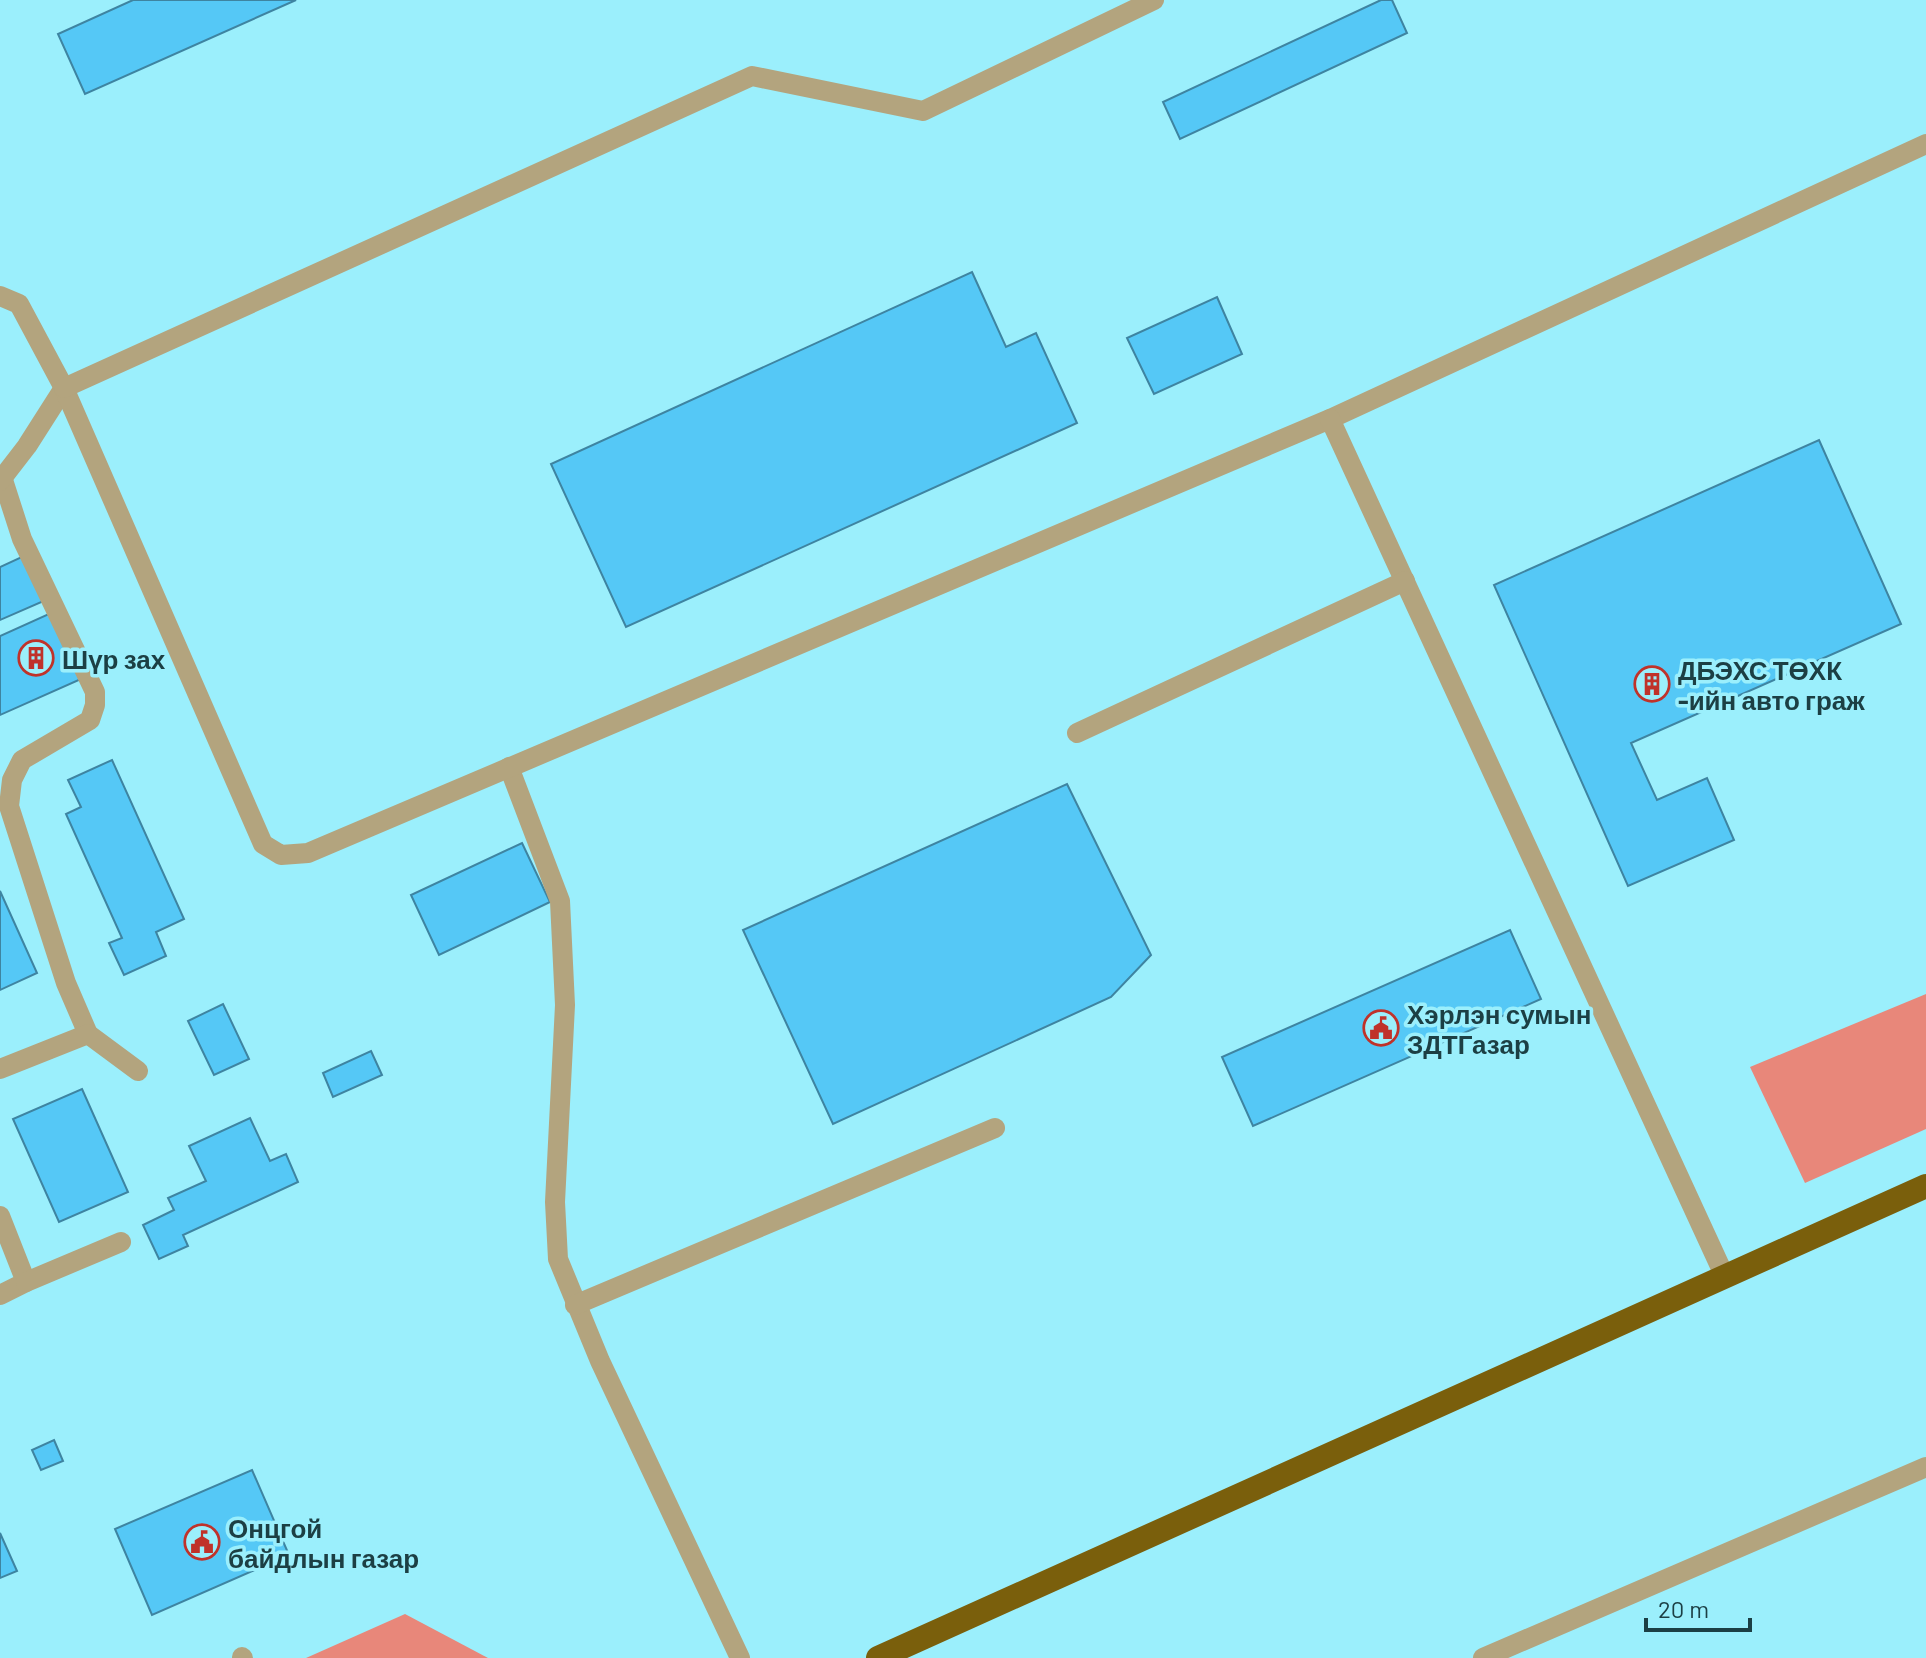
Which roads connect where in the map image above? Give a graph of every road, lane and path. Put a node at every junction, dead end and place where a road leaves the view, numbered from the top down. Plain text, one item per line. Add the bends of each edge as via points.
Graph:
1 (1154, 0) edge
2 (1926, 144) edge
3 (0, 296) edge
4 (64, 388) junction
5 (1330, 419) junction
6 (2, 480) edge
7 (1405, 581) junction
8 (1077, 733) dead end
9 (509, 767) junction
10 (88, 1034) junction
11 (0, 1069) edge
12 (138, 1071) dead end
13 (995, 1128) dead end
14 (1926, 1186) edge
15 (0, 1216) edge
16 (121, 1242) dead end
17 (1725, 1277) junction
18 (26, 1282) junction
19 (0, 1295) edge
20 (575, 1305) junction
21 (1926, 1467) edge
22 (740, 1658) edge
23 (878, 1658) edge
24 (1483, 1658) edge

1 - 4 street via 923,111 752,76
2 - 5 street
3 - 4 street via 19,304
4 - 6 street
4 - 9 street via 263,844 281,855 308,853
5 - 7 street
5 - 9 street
6 - 10 street via 22,539 95,692 90,720 22,760 12,780 9,806 66,983
7 - 8 street
7 - 17 street
9 - 20 street via 560,901 565,1005 555,1202 558,1259
10 - 11 street
10 - 12 street
13 - 20 street
14 - 17 highway
15 - 18 street
16 - 18 street
17 - 23 highway
18 - 19 street
20 - 22 street
21 - 24 street

